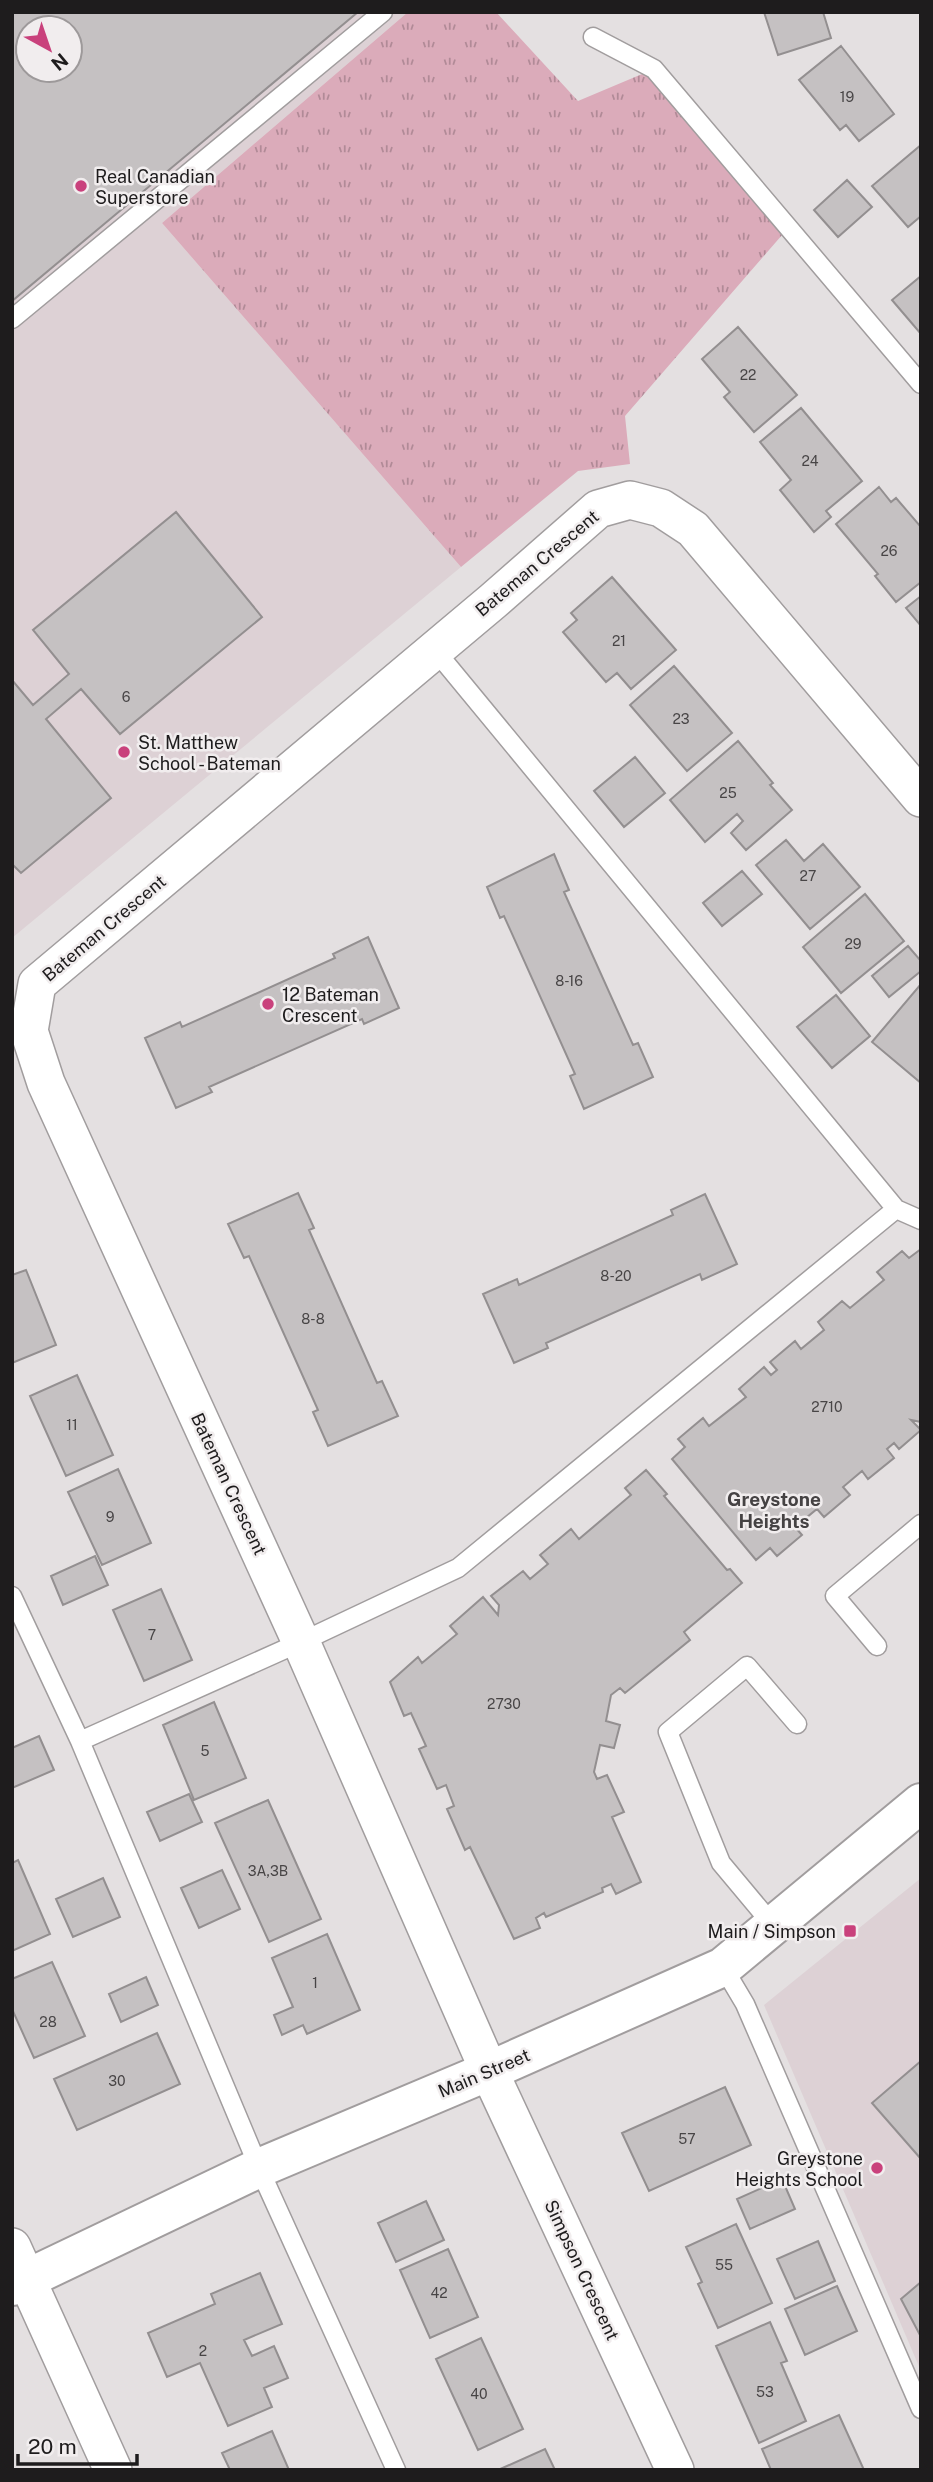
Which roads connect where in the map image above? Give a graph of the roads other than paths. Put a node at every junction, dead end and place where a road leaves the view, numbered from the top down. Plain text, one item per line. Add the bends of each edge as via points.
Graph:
1 (383, 12) edge
2 (593, 37) dead end
3 (12, 319) edge
4 (921, 384) edge
5 (434, 649) junction
6 (921, 798) edge
7 (896, 1209) junction
8 (921, 1220) edge
9 (921, 1524) edge
10 (12, 1596) edge
11 (302, 1642) junction
12 (877, 1646) dead end
13 (797, 1724) dead end
14 (80, 1741) junction
15 (921, 1803) edge
16 (772, 1924) junction
17 (723, 1966) junction
18 (489, 2071) junction
19 (259, 2168) junction
20 (17, 2271) edge
21 (921, 2409) edge
22 (113, 2470) edge
23 (396, 2470) edge
24 (675, 2470) edge

1 - 3 lane
2 - 4 lane via 654,69
5 - 6 street, Bateman Crescent via 598,509 630,500 661,508 693,529
5 - 7 lane
5 - 11 street, Bateman Crescent via 37,984 29,1031 51,1094
7 - 8 lane
7 - 11 lane via 458,1568
9 - 12 lane via 835,1596
10 - 14 lane
11 - 14 lane
11 - 18 street, Bateman Crescent
13 - 16 lane via 747,1666 668,1732 721,1863
14 - 19 lane
15 - 16 street, Main Street
16 - 17 street, Main Street
17 - 18 street, Main Street
17 - 21 lane via 745,2004
18 - 19 street, Main Street
18 - 24 street, Simpson Crescent
19 - 20 street, Main Street
19 - 23 lane
20 - 22 street

